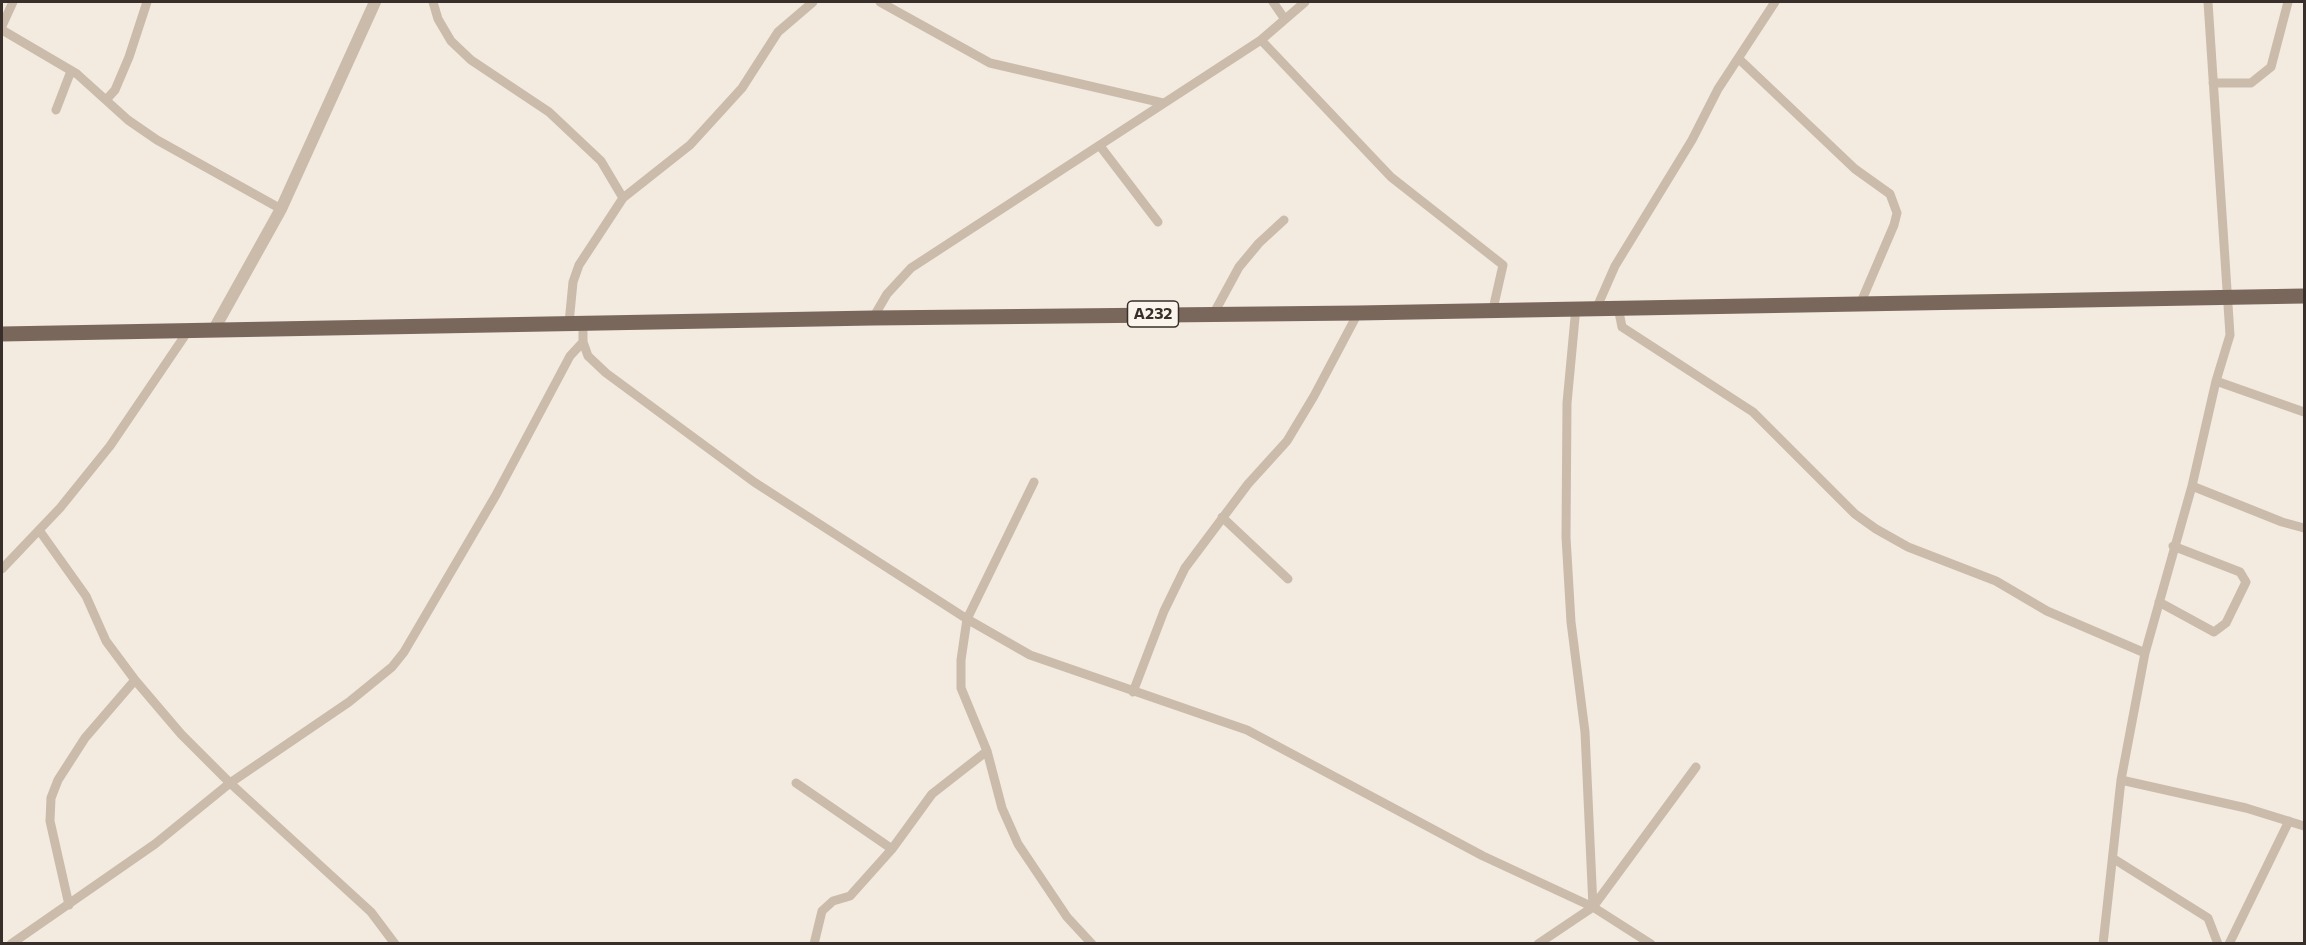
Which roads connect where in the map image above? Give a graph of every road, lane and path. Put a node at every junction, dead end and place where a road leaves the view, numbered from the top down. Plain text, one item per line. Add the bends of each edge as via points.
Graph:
1 (13, 2) edge
2 (147, 2) edge
3 (375, 2) edge
4 (433, 2) edge
5 (813, 2) edge
6 (880, 2) edge
7 (1272, 2) edge
8 (1305, 2) edge
9 (1775, 2) edge
10 (2208, 2) edge
11 (2288, 2) edge
12 (1284, 18) junction
13 (2, 28) edge
14 (1261, 40) junction
15 (1739, 59) junction
16 (71, 71) junction
17 (2213, 83) junction
18 (106, 100) junction
19 (1163, 103) junction
20 (56, 110) dead end
21 (1100, 146) junction
22 (623, 198) junction
23 (280, 208) junction
24 (1284, 220) dead end
25 (1158, 222) dead end
26 (2304, 296) edge
27 (2229, 297) junction
28 (1861, 302) junction
29 (1576, 307) junction
30 (1596, 307) junction
31 (1618, 307) junction
32 (1493, 309) junction
33 (1214, 313) junction
34 (1358, 313) junction
35 (873, 318) junction
36 (576, 323) junction
37 (188, 331) junction
38 (213, 331) junction
39 (2, 334) edge
40 (583, 342) junction
41 (2216, 381) junction
42 (2304, 412) edge
43 (1034, 482) dead end
44 (2192, 486) junction
45 (1222, 517) junction
46 (2304, 528) edge
47 (39, 530) junction
48 (2173, 546) junction
49 (2, 569) edge
50 (1288, 579) dead end
51 (2159, 602) junction
52 (967, 619) junction
53 (2145, 653) junction
54 (135, 680) junction
55 (1133, 692) junction
56 (987, 751) junction
57 (1696, 767) dead end
58 (2121, 780) junction
59 (230, 783) junction
60 (796, 783) dead end
61 (2289, 821) junction
62 (2304, 826) edge
63 (892, 849) junction
64 (2114, 859) junction
65 (69, 905) junction
66 (1593, 907) junction
67 (11, 944) edge
68 (395, 944) edge
69 (814, 944) edge
70 (1092, 944) edge
71 (1538, 944) edge
72 (1651, 944) edge
73 (2103, 944) edge
74 (2218, 944) edge
75 (2229, 944) edge

1 - 13 street
2 - 18 street via 129,57 115,90
3 - 23 street
4 - 22 street via 450,41 471,60 556,118 601,161
5 - 22 street via 778,32 742,88 690,145
6 - 19 street via 990,63
7 - 12 street
8 - 12 street
9 - 15 street
10 - 17 street
11 - 17 street via 2271,67 2251,82
12 - 14 street
13 - 16 street
14 - 19 street
14 - 32 street via 1391,177 1503,266
15 - 28 street via 1855,169 1890,194 1897,213 1894,225
15 - 30 street via 1615,266
16 - 18 street
16 - 20 street
17 - 27 street
18 - 23 street via 157,140
19 - 21 street
21 - 25 street
21 - 35 street via 1037,183 911,268 886,294
22 - 36 street via 579,265 573,282
23 - 38 street
24 - 33 street via 1239,267
26 - 27 main road, A232
27 - 28 main road, A232
27 - 41 street via 2230,335
28 - 31 main road, A232
29 - 30 main road, A232
29 - 32 main road, A232
29 - 66 street via 1567,403 1566,537 1571,622 1585,732
30 - 31 main road, A232
31 - 53 street via 1622,327 1753,412 1855,514 1876,529 1908,547 1996,581 2047,611
32 - 34 main road, A232
33 - 34 main road, A232
33 - 35 main road, A232
34 - 45 street via 1287,441
35 - 36 main road, A232
36 - 38 main road, A232
36 - 40 street
37 - 38 main road, A232
37 - 39 main road, A232
37 - 47 street via 110,446
40 - 52 street via 588,356 606,373 754,482
40 - 59 street via 570,357 496,495 392,667 349,702
41 - 42 street
41 - 44 street
43 - 52 street
44 - 46 street
44 - 48 street
45 - 50 street
45 - 55 street via 1185,568
47 - 49 street
47 - 54 street via 86,596 106,641
48 - 51 street
48 - 51 street via 2240,572 2246,582 2226,623 2214,632
51 - 53 street
52 - 55 street via 1030,655
52 - 56 street via 961,660 962,688
53 - 58 street
54 - 59 street
54 - 65 street via 85,738 51,798 50,821
55 - 66 street via 1247,730 1483,856
56 - 63 street via 932,794
56 - 70 street via 1002,808 1018,844 1067,917
57 - 66 street
58 - 61 street
58 - 64 street
59 - 65 street
59 - 68 street via 368,909
60 - 63 street
61 - 62 street
61 - 75 street
63 - 69 street via 850,896 822,911
64 - 73 street
64 - 74 street via 2208,918
65 - 67 street
66 - 71 street
66 - 72 street

